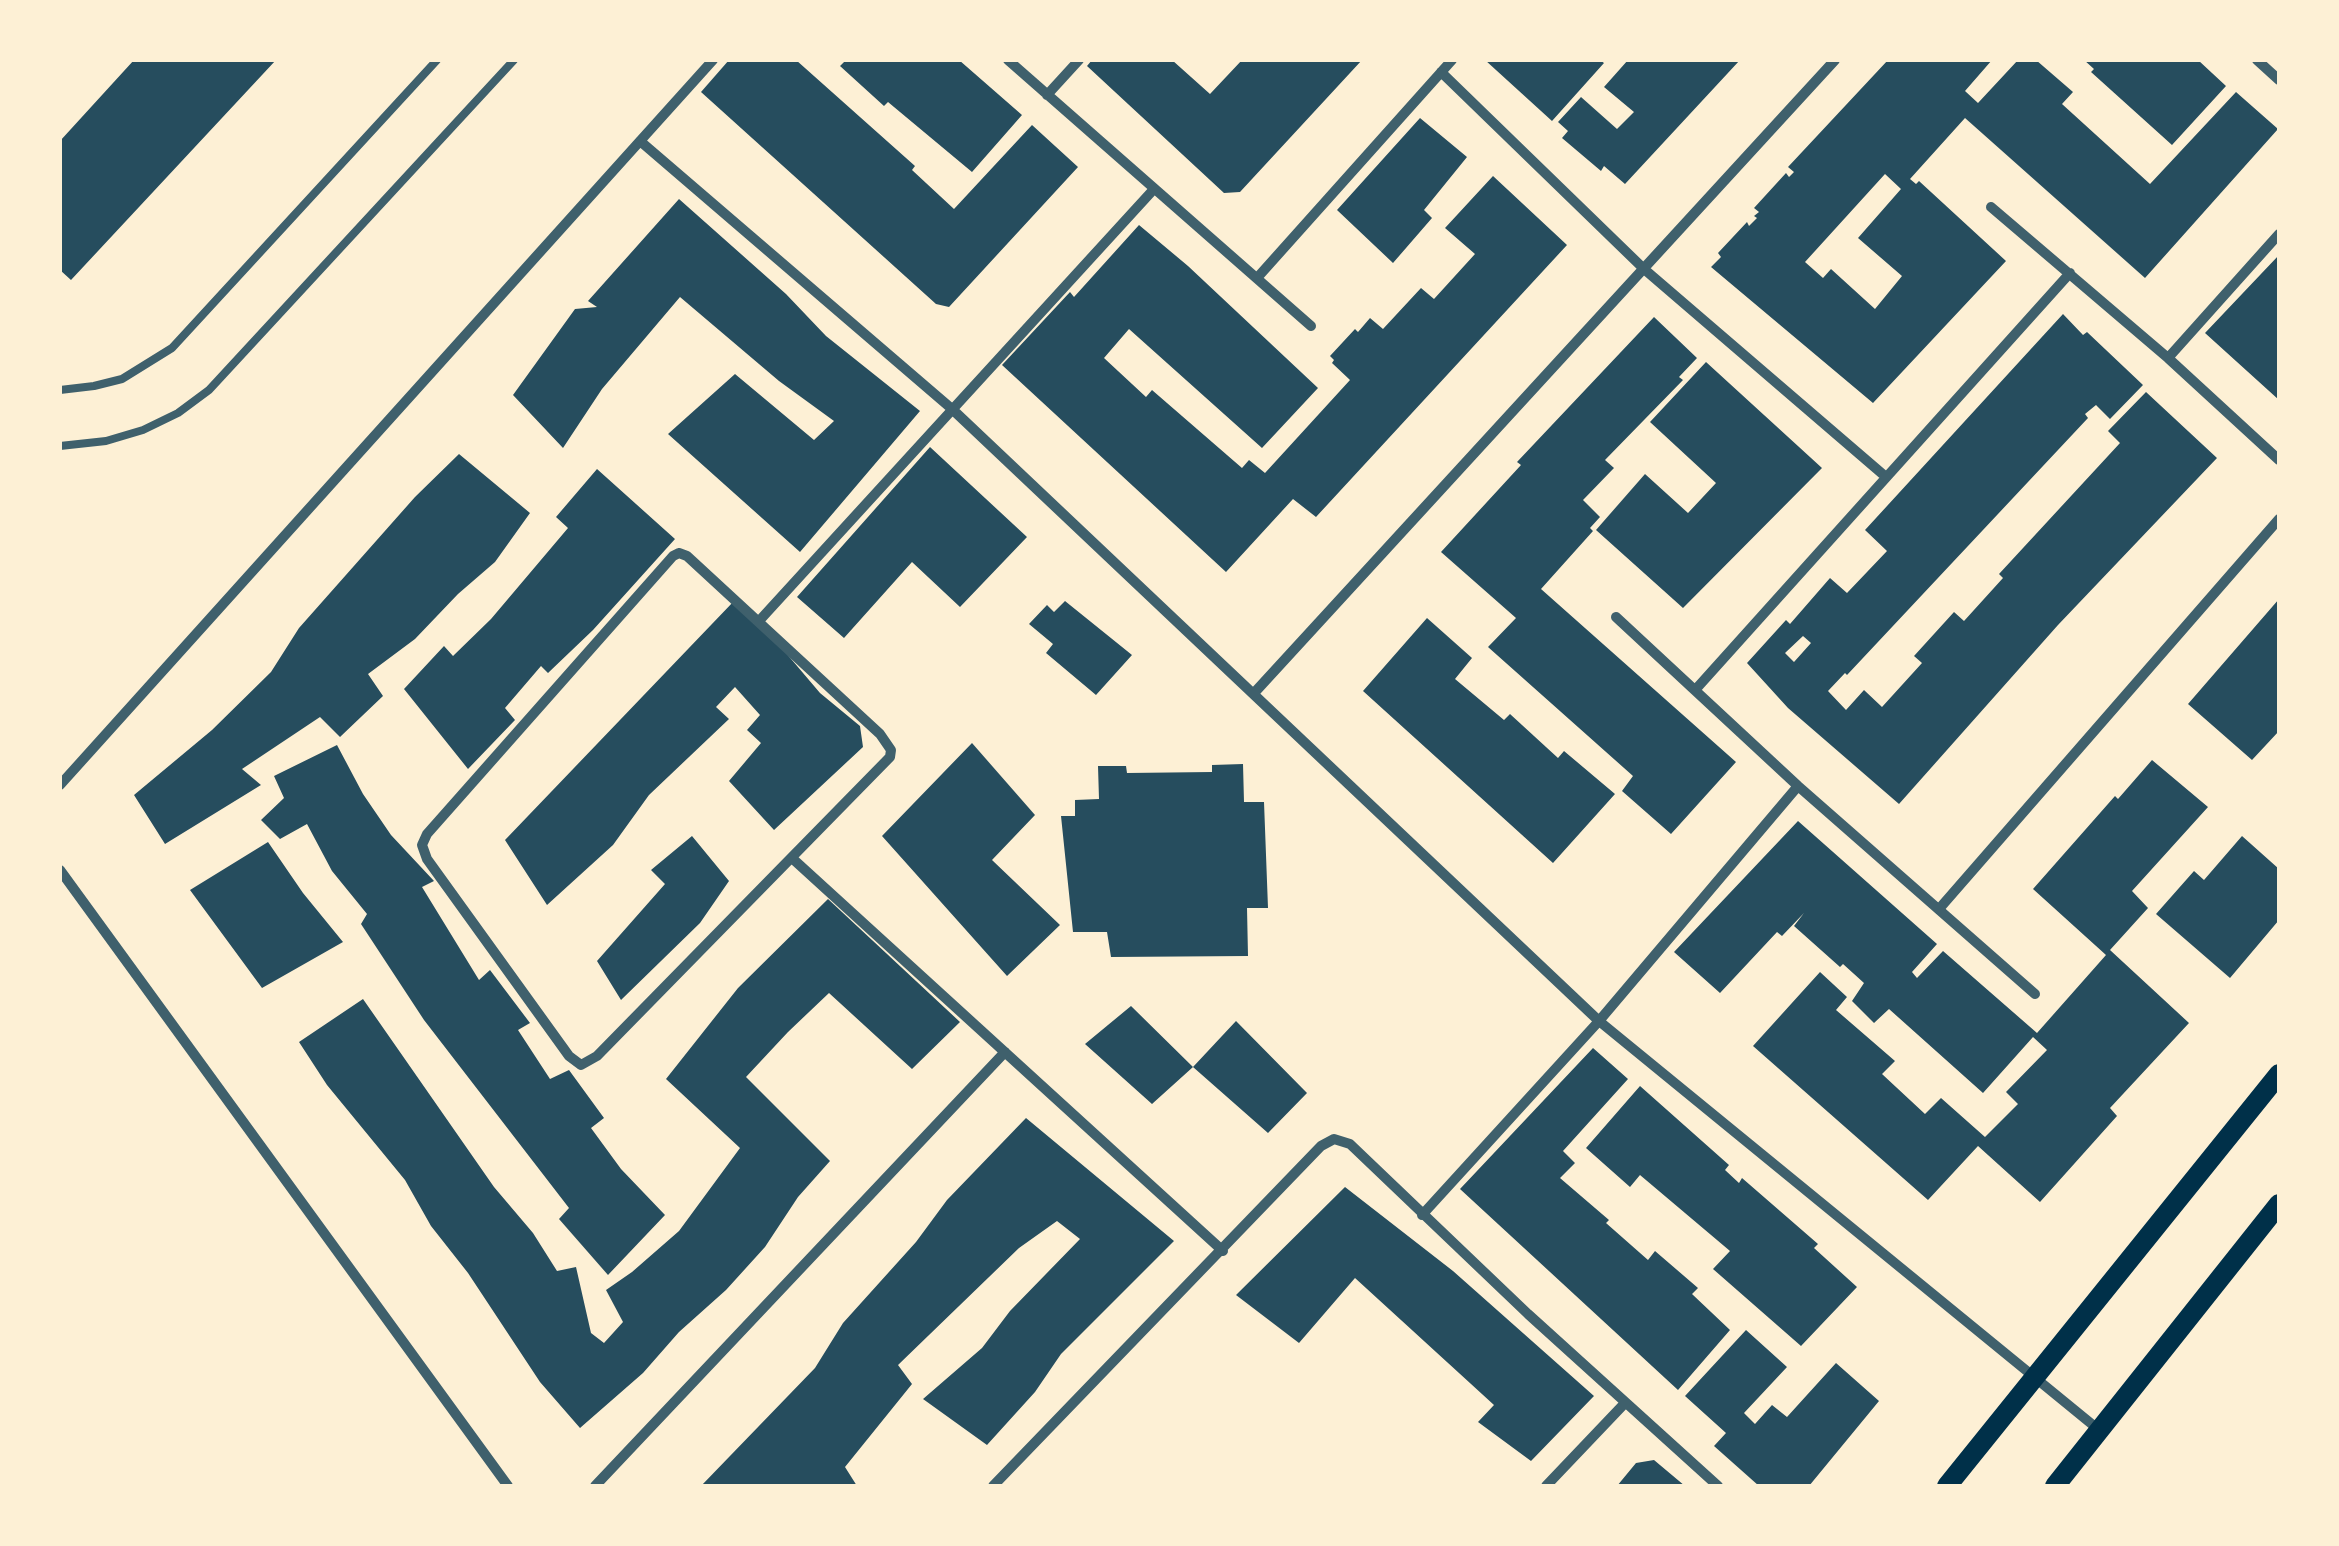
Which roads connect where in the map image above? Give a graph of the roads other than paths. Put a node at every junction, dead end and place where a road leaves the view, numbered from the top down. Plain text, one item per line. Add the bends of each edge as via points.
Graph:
1 (438, 60) edge
2 (514, 60) edge
3 (712, 60) edge
4 (1008, 60) edge
5 (1079, 60) edge
6 (1452, 60) edge
7 (1835, 60) edge
8 (2256, 60) edge
9 (1440, 72) junction
10 (2279, 80) edge
11 (1047, 95) junction
12 (640, 141) junction
13 (1154, 189) junction
14 (1991, 207) dead end
15 (2279, 234) edge
16 (1644, 269) junction
17 (2070, 272) junction
18 (1257, 278) junction
19 (1311, 326) dead end
20 (2168, 358) junction
21 (60, 390) edge
22 (952, 409) junction
23 (60, 446) edge
24 (2279, 460) edge
25 (1886, 477) junction
26 (2279, 519) edge
27 (1616, 616) dead end
28 (759, 621) junction
29 (1696, 688) junction
30 (1255, 692) junction
31 (60, 785) edge
32 (1798, 786) junction
33 (793, 858) junction
34 (60, 870) edge
35 (1940, 909) junction
36 (2035, 994) dead end
37 (1599, 1021) junction
38 (1005, 1052) junction
39 (2279, 1074) edge
40 (2279, 1204) edge
41 (1422, 1215) junction
42 (1223, 1251) junction
43 (2035, 1376) junction
44 (1624, 1403) junction
45 (2099, 1430) junction
46 (508, 1486) edge
47 (595, 1486) edge
48 (994, 1486) edge
49 (1546, 1486) edge
50 (1718, 1486) edge
51 (1946, 1486) edge
52 (2055, 1486) edge

1 - 21 lane via 172,348 122,378
2 - 23 lane via 209,390 143,430
3 - 12 street
4 - 11 street
5 - 11 street
6 - 9 street
7 - 16 street
8 - 10 street
9 - 16 street
9 - 18 street
11 - 13 street
12 - 22 street
12 - 31 street
13 - 18 street
13 - 22 street
14 - 17 street
15 - 20 street
16 - 25 street
16 - 30 street
17 - 20 street
17 - 25 street
18 - 19 street
20 - 24 street
22 - 28 street
22 - 30 street
25 - 29 street
26 - 35 street
27 - 29 street
28 - 33 street via 891,750 885,765
28 - 33 street via 687,556 673,556 422,846 581,1065
29 - 32 street
30 - 37 street
32 - 35 street
32 - 37 street
33 - 38 street
34 - 46 street
35 - 36 street
37 - 41 street
37 - 43 street
38 - 42 street
38 - 47 street
39 - 43 main road
40 - 45 main road
41 - 42 street via 1350,1144 1334,1139
41 - 44 street
42 - 48 street
43 - 45 street
43 - 51 main road
44 - 49 street
44 - 50 street
45 - 52 main road

